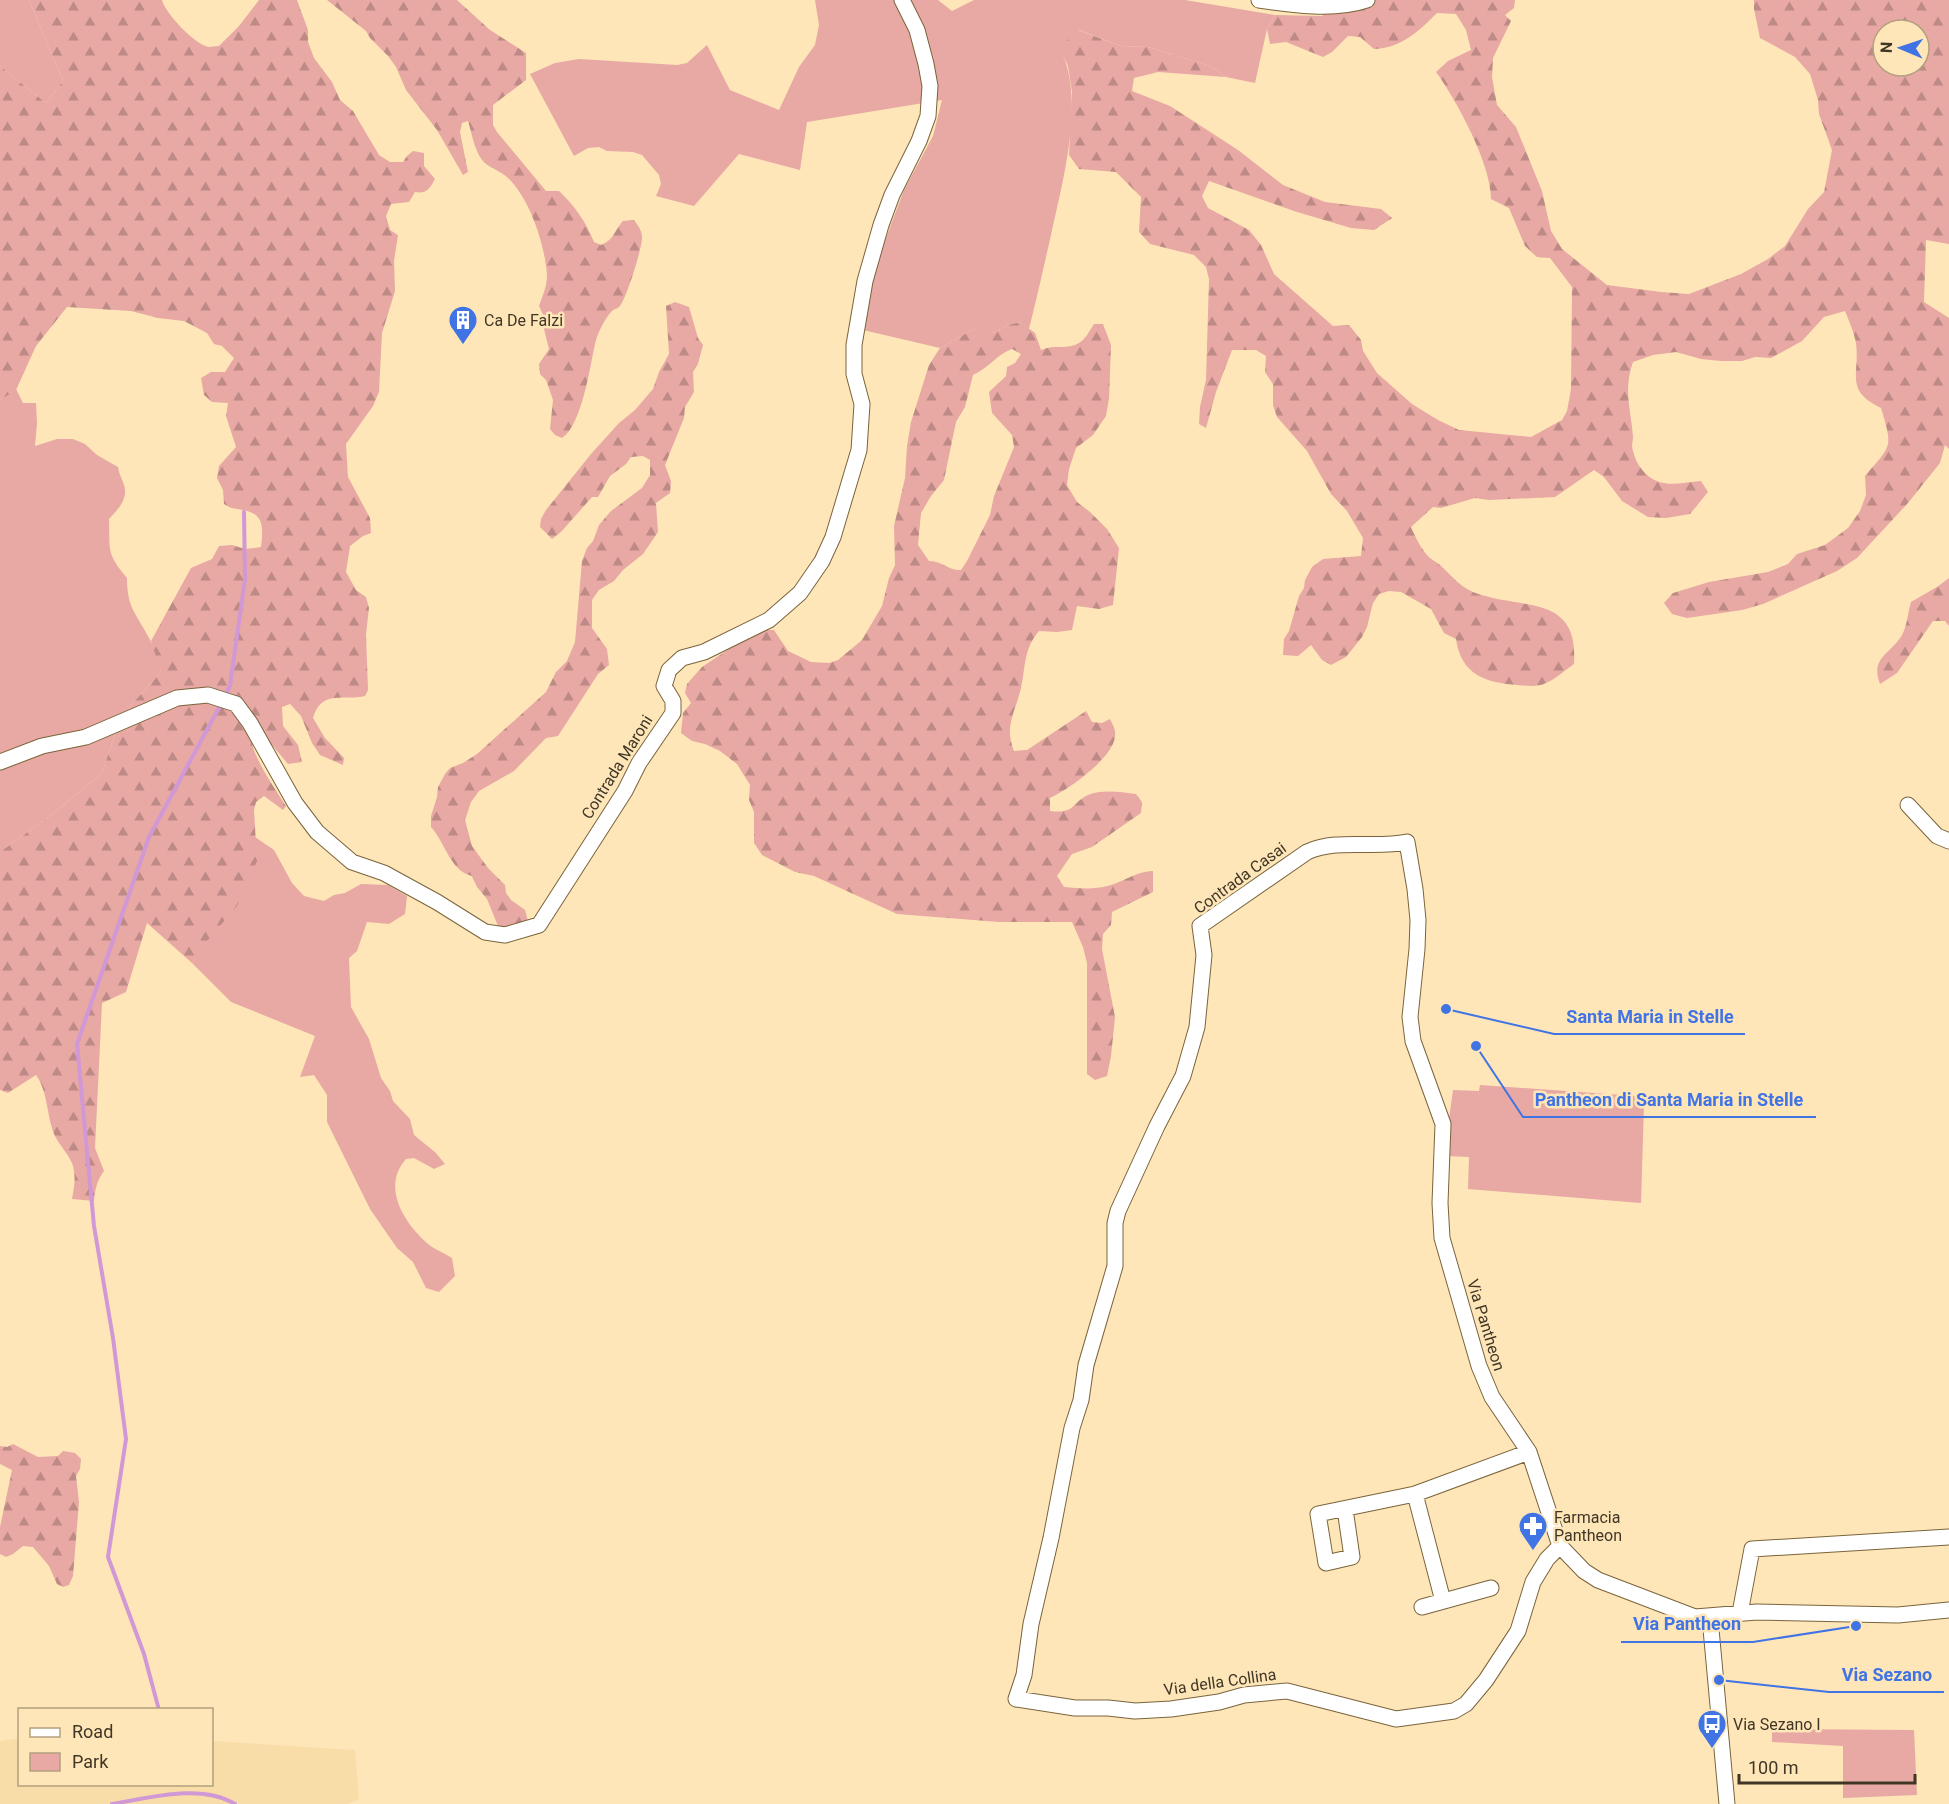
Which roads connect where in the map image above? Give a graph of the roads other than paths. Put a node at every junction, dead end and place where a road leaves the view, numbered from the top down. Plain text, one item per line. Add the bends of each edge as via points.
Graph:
1 (902, 0) edge
2 (1259, 0) edge
3 (1367, 0) edge
4 (0, 762) edge
5 (1908, 805) dead end
6 (1949, 841) edge
7 (1414, 982) joint
8 (1529, 1452) junction
9 (1063, 1477) joint
10 (1415, 1494) junction
11 (1345, 1509) dead end
12 (1949, 1537) edge
13 (1560, 1546) junction
14 (1491, 1588) dead end
15 (1443, 1601) junction
16 (1422, 1607) dead end
17 (1949, 1610) edge
18 (1740, 1613) junction
19 (1712, 1617) junction
20 (1727, 1804) edge

1 - 4 street, Contrada Maroni via 917,30 926,64 930,86 928,116 920,141 892,195 865,281 854,345 854,374 862,404 859,450 833,537 800,593 769,620 704,652 682,658 669,670 664,686 673,701 673,713 539,924 505,935 485,932 384,873 352,862 317,832 236,704 208,695 177,698 86,737 42,746
2 - 3 street via 1298,6
5 - 6 street via 1937,836
7 - 8 street, Via Pantheon via 1410,1017 1413,1041 1443,1124 1442,1238 1491,1397
7 - 9 street, Contrada Casai via 1418,920 1407,842 1390,846 1321,846 1200,926 1204,955 1197,1027 1183,1076 1156,1126 1115,1223 1115,1266 1086,1365
8 - 10 street
8 - 13 street, Via Pantheon
9 - 13 street, Via della Collina via 1031,1624 1024,1676 1016,1699 1075,1708 1171,1709 1287,1691 1395,1719 1454,1711 1466,1704 1486,1680 1518,1631 1533,1582
10 - 11 street
10 - 15 street
12 - 18 street via 1752,1549
13 - 19 street, Via Pantheon via 1584,1572 1598,1580 1688,1615
14 - 15 street
15 - 16 street
17 - 18 street, Via Pantheon via 1898,1615
18 - 19 street, Via Pantheon
19 - 20 street

